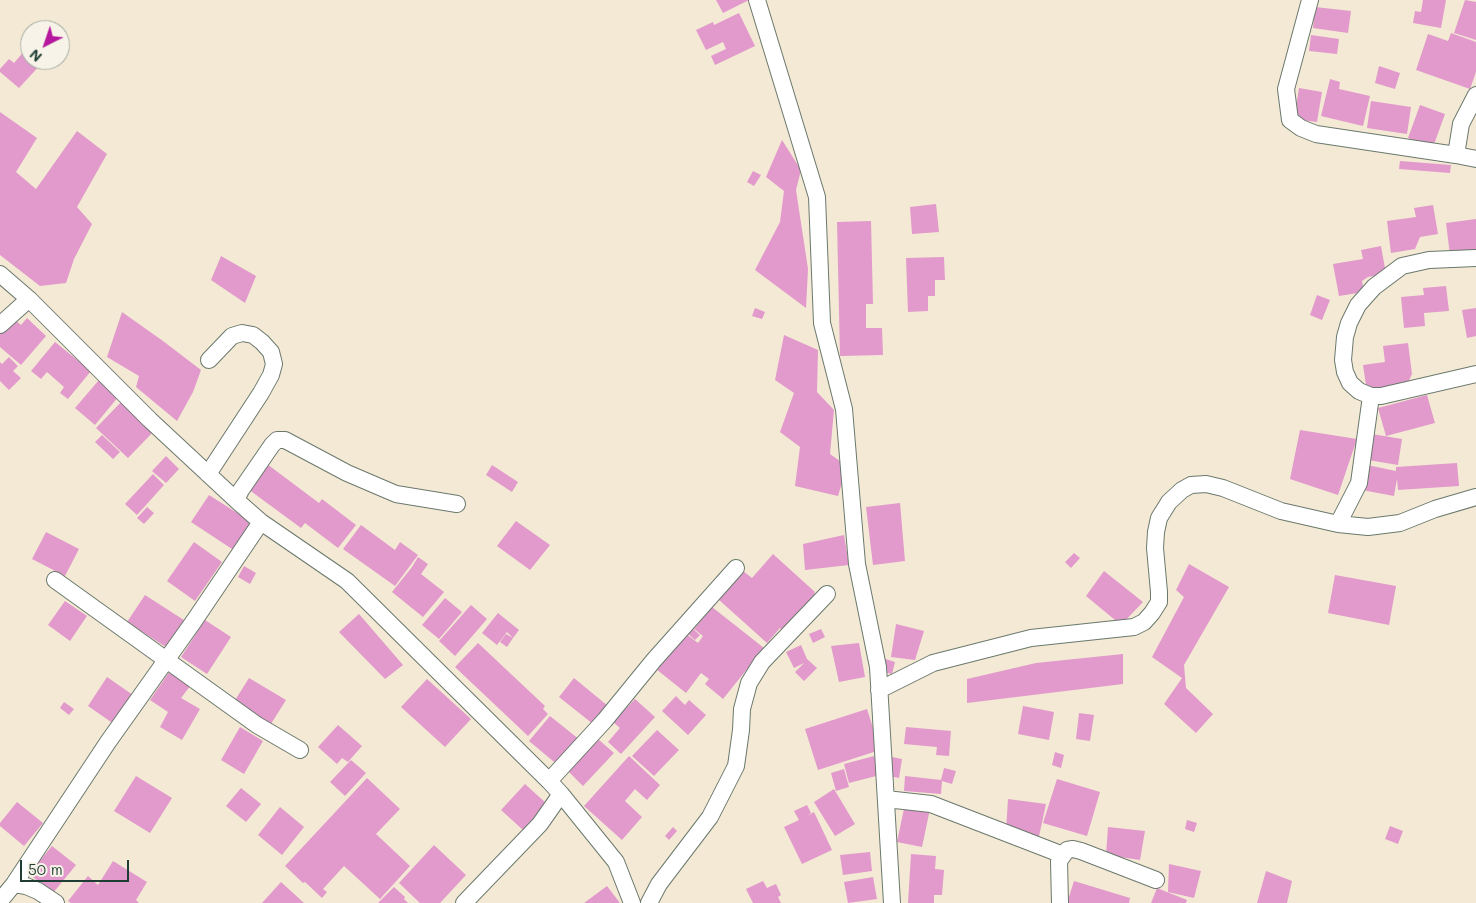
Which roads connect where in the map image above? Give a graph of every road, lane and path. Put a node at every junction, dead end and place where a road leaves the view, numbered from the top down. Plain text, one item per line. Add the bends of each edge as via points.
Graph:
1 (757, 0) edge
2 (1310, 0) edge
3 (1476, 95) edge
4 (1456, 155) junction
5 (1476, 159) edge
6 (1476, 258) edge
7 (0, 274) edge
8 (29, 299) junction
9 (0, 325) edge
10 (209, 360) dead end
11 (1476, 374) edge
12 (1370, 396) junction
13 (208, 474) junction
14 (1476, 497) edge
15 (236, 500) junction
16 (456, 504) dead end
17 (261, 522) junction
18 (1338, 524) junction
19 (736, 568) dead end
20 (55, 580) dead end
21 (827, 594) dead end
22 (166, 660) junction
23 (879, 690) junction
24 (300, 750) dead end
25 (549, 781) junction
26 (561, 794) junction
27 (886, 799) junction
28 (1063, 855) junction
29 (1156, 880) dead end
30 (14, 884) junction
31 (0, 902) edge
32 (56, 903) edge
33 (464, 903) edge
34 (632, 903) edge
35 (649, 903) edge
36 (892, 903) edge
37 (1060, 903) edge

1 - 23 street via 817,197 822,323 844,409 857,564 878,667
2 - 4 street via 1286,88 1290,120 1316,134
3 - 4 street via 1461,124
4 - 5 street
6 - 12 street via 1429,260 1402,266 1374,287 1358,305 1349,323 1343,360 1350,383
7 - 8 street
8 - 9 street
8 - 13 street
10 - 13 street via 232,336 242,333 253,335 262,342 271,352 274,364 262,393
11 - 12 street
12 - 18 street via 1359,483
13 - 15 street
14 - 18 street via 1400,523 1368,527
15 - 16 street via 272,445 277,440 285,440 347,473 396,494
15 - 17 street
17 - 22 street
17 - 25 street via 347,581
18 - 23 street via 1281,511 1223,488 1191,485 1169,502 1159,518 1155,548 1158,602 1144,622 1134,627 1031,638 932,663
19 - 25 street
20 - 22 street
21 - 35 street via 762,662 748,683 736,766 710,817 659,884
22 - 24 street via 257,725
22 - 30 street
23 - 27 street
25 - 26 street
26 - 33 street via 540,824
26 - 34 street via 616,862
27 - 28 street via 931,804
27 - 36 street
28 - 29 street via 1073,849
28 - 37 street via 1059,861
30 - 31 street
30 - 32 street via 38,891

